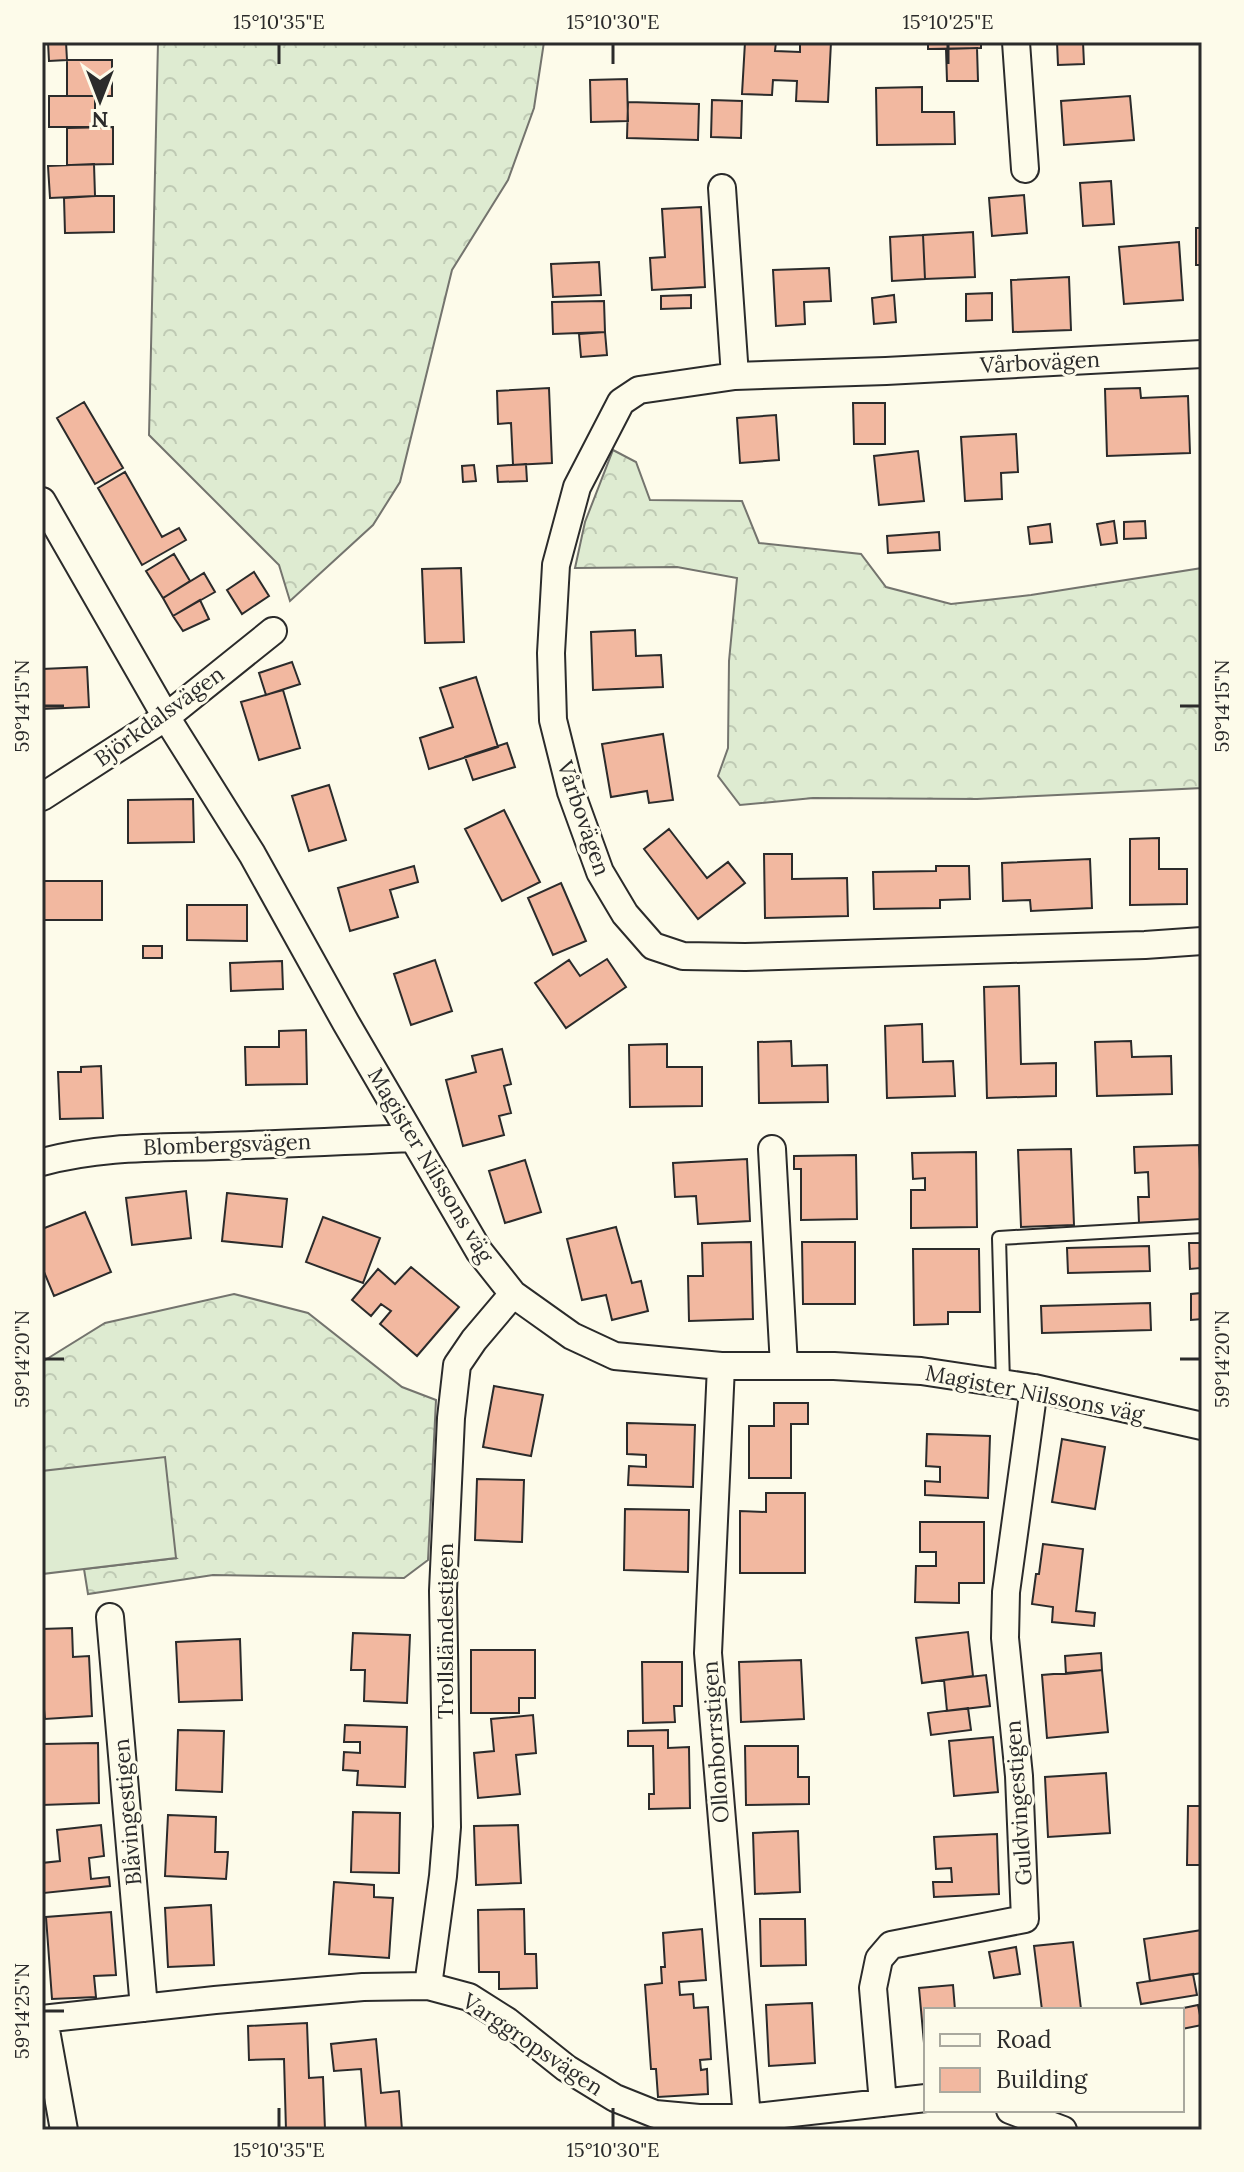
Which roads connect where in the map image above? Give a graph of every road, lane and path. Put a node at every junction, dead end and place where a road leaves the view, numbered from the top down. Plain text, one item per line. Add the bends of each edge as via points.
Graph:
1 (1016, 42) edge
2 (1025, 169) dead end
3 (722, 188) dead end
4 (1202, 354) edge
5 (735, 376) junction
6 (42, 501) edge
7 (273, 631) dead end
8 (166, 717) junction
9 (42, 797) edge
10 (1202, 941) edge
11 (413, 1138) junction
12 (772, 1149) dead end
13 (42, 1162) edge
14 (1202, 1226) edge
15 (513, 1294) junction
16 (721, 1366) junction
17 (784, 1366) junction
18 (1003, 1384) junction
19 (1034, 1388) junction
20 (1202, 1426) edge
21 (110, 1617) dead end
22 (428, 1986) junction
23 (144, 2008) junction
24 (43, 2019) edge
25 (924, 2098) edge
26 (883, 2103) junction
27 (1015, 2112) edge
28 (747, 2118) junction
29 (64, 2130) edge
30 (1063, 2130) edge

1 - 2 street
3 - 5 street
4 - 5 street, Vårbovägen
5 - 10 street, Vårbovägen via 639,390 621,402 577,487 556,565 553,720 571,792 600,872 625,914 653,946 683,956
6 - 8 street, Magister Nilssons väg
7 - 8 street, Björkdalsvägen
8 - 9 street, Björkdalsvägen
8 - 11 street, Magister Nilssons väg via 252,854
11 - 13 street, Blombergsvägen via 131,1147
11 - 15 street, Magister Nilssons väg via 479,1251
12 - 17 street
14 - 18 lane via 999,1238
15 - 16 street, Magister Nilssons väg via 572,1336 615,1356
15 - 22 street, Trollsländestigen via 457,1365 443,1591 447,1827
16 - 17 street, Magister Nilssons väg
16 - 28 street, Ollonborrstigen via 708,1653
17 - 18 street, Magister Nilssons väg via 921,1371
18 - 19 street, Magister Nilssons väg
19 - 20 street, Magister Nilssons väg
19 - 26 street, Guldvingestigen via 1005,1622 1025,1919 891,1945 879,1959 873,1988
21 - 23 street, Blåvingestigen
22 - 23 street, Varggropsvägen via 363,1987
22 - 28 street, Varggropsvägen via 469,1997 615,2098 655,2114
23 - 24 street, Varggropsvägen
24 - 29 street
25 - 26 street, Varggropsvägen
26 - 28 street, Varggropsvägen
27 - 30 street

